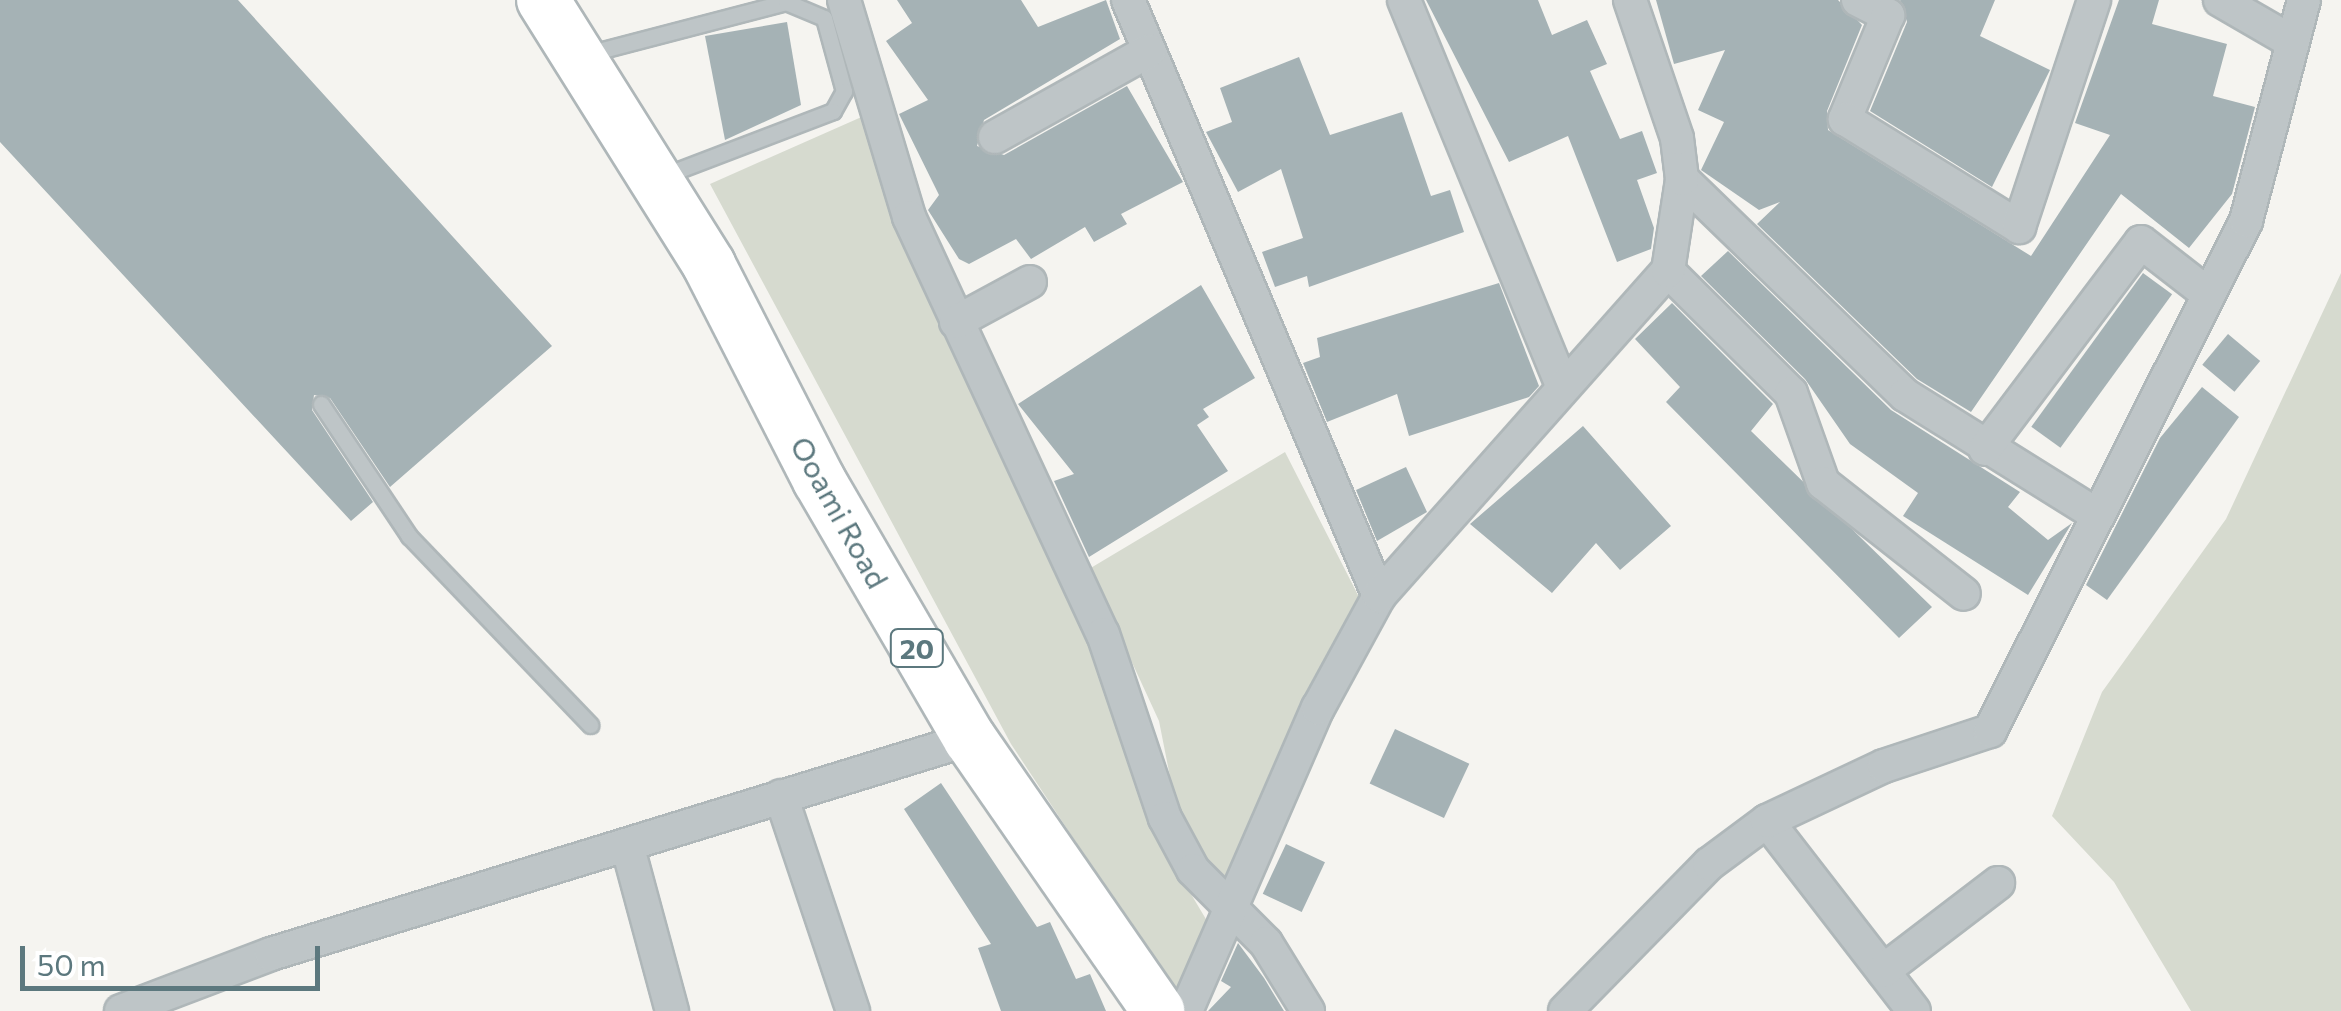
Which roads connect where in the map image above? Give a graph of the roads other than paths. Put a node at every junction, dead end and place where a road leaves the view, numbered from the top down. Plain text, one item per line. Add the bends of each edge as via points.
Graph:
1 (543, 0) edge
2 (844, 0) edge
3 (1128, 0) edge
4 (1404, 0) edge
5 (1630, 0) edge
6 (1858, 0) edge
7 (2094, 0) edge
8 (2220, 0) edge
9 (2304, 0) edge
10 (2289, 40) junction
11 (1149, 51) junction
12 (583, 54) junction
13 (995, 137) dead end
14 (658, 178) junction
15 (1682, 179) junction
16 (1668, 271) junction
17 (1030, 282) dead end
18 (2208, 294) junction
19 (956, 322) junction
20 (1563, 387) junction
21 (320, 404) dead end
22 (1985, 449) junction
23 (2097, 515) junction
24 (1964, 594) dead end
25 (1380, 596) junction
26 (590, 726) dead end
27 (970, 739) junction
28 (782, 796) junction
29 (1767, 822) junction
30 (628, 848) junction
31 (1998, 883) dead end
32 (1233, 917) junction
33 (1884, 970) junction
34 (121, 1011) edge
35 (672, 1011) edge
36 (853, 1011) edge
37 (1158, 1011) edge
38 (1186, 1011) edge
39 (1308, 1011) edge
40 (1565, 1011) edge
41 (1914, 1011) edge

1 - 12 main road, Ooami Road / 20
2 - 19 street via 909,217
3 - 11 street
4 - 20 street
5 - 15 street via 1667,88
6 - 7 street via 1888,15 1845,119 2019,228
8 - 10 street
9 - 10 street
10 - 18 street via 2246,222
11 - 13 street
11 - 25 street
12 - 14 main road, Ooami Road / 20
12 - 14 lane via 786,2 824,18 844,90 833,110
14 - 27 main road, Ooami Road / 20
15 - 16 street
15 - 22 street via 1905,395
16 - 20 street
16 - 24 street via 1790,394 1822,483
17 - 19 street
18 - 22 street via 2140,242
18 - 23 street
19 - 32 street via 1103,634 1165,818
20 - 25 street
21 - 26 lane via 410,536
22 - 23 street
23 - 29 street via 1990,731 1884,766
25 - 32 street via 1318,708
27 - 28 street
27 - 37 main road, Ooami Road / 20
28 - 30 street
28 - 36 street
29 - 33 street
29 - 40 street via 1709,864
30 - 34 street via 272,954
30 - 35 street
31 - 33 street
32 - 38 street
32 - 39 street via 1266,943
33 - 41 street

